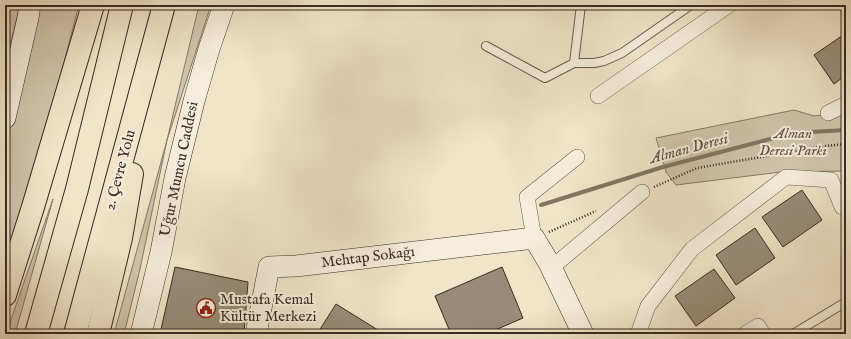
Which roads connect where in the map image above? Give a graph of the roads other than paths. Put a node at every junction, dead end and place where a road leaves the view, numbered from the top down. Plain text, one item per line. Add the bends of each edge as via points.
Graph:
1 (30, 5) edge
2 (93, 5) edge
3 (122, 5) edge
4 (164, 5) edge
5 (224, 5) edge
6 (581, 5) edge
7 (691, 5) edge
8 (729, 5) edge
9 (486, 46) dead end
10 (152, 53) junction
11 (574, 63) junction
12 (598, 96) dead end
13 (846, 104) edge
14 (828, 113) dead end
15 (5, 118) edge
16 (577, 157) dead end
17 (642, 192) road end
18 (842, 207) dead end
19 (534, 238) junction
20 (551, 268) junction
21 (5, 294) edge
22 (846, 302) edge
23 (36, 334) edge
24 (75, 334) edge
25 (98, 334) edge
26 (141, 334) edge
27 (256, 334) edge
28 (583, 334) edge
29 (638, 334) edge
30 (745, 334) edge
31 (763, 334) edge
32 (793, 334) edge

1 - 15 main road
2 - 21 highway
3 - 23 highway via 77,189
4 - 10 highway, 2. Çevre Yolu
5 - 26 main road, Uğur Mumcu Caddesi via 192,108
6 - 11 lane
7 - 11 lane via 622,53 604,61
8 - 12 street
9 - 11 lane via 545,78
10 - 24 highway, 2. Çevre Yolu
10 - 25 highway via 121,238
13 - 14 street
16 - 19 street via 527,197
17 - 20 street
18 - 29 street via 832,180 786,177 692,249 648,306
19 - 20 main road
19 - 27 main road, Mehtap Sokağı via 269,267
20 - 28 main road
22 - 32 lane
30 - 31 street via 758,326

